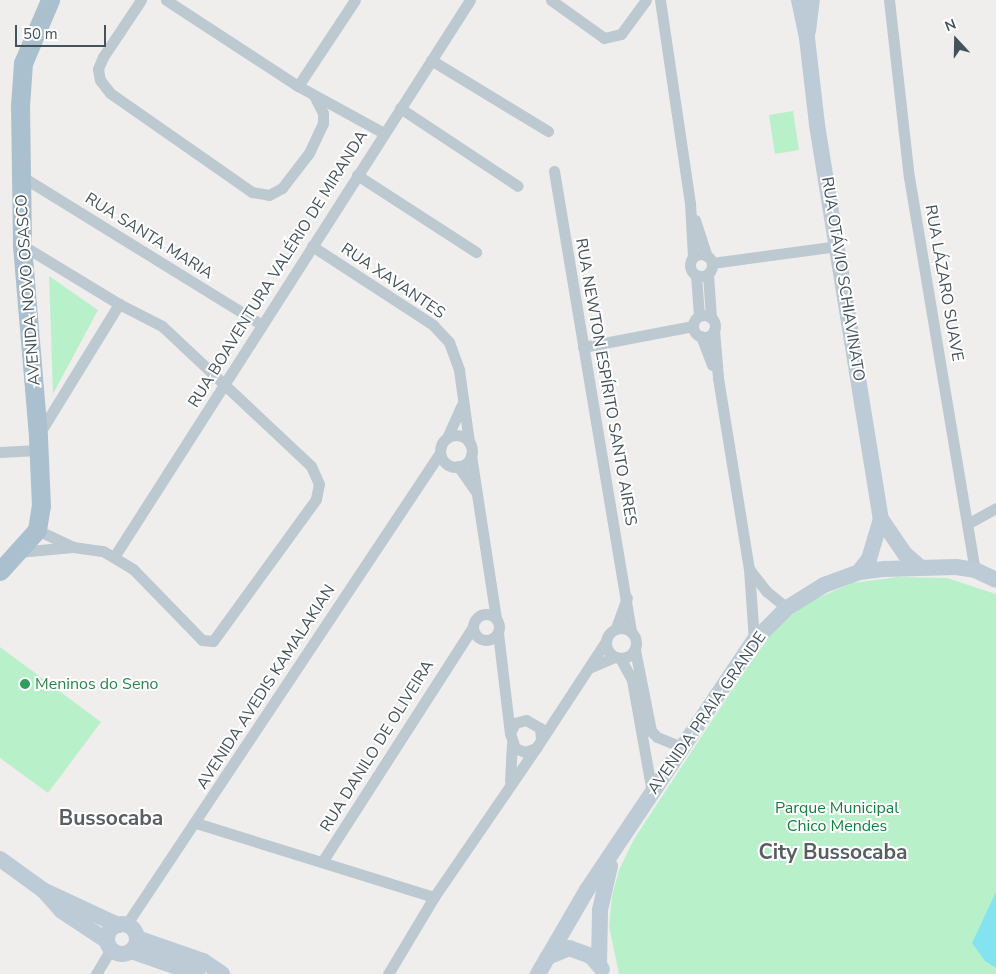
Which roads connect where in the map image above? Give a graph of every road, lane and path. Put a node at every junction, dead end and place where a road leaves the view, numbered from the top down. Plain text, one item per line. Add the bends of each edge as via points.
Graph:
1 (50, 0) edge
2 (141, 0) edge
3 (166, 0) edge
4 (356, 0) edge
5 (470, 0) edge
6 (551, 0) edge
7 (646, 0) edge
8 (660, 0) edge
9 (799, 0) edge
10 (812, 0) edge
11 (889, 0) edge
12 (807, 38) junction
13 (431, 60) junction
14 (298, 86) junction
15 (314, 95) junction
16 (400, 108) junction
17 (548, 131) dead end
18 (384, 133) junction
19 (554, 171) dead end
20 (357, 175) junction
21 (21, 176) junction
22 (518, 186) dead end
23 (690, 203) junction
24 (22, 245) junction
25 (312, 246) junction
26 (837, 246) junction
27 (476, 252) dead end
28 (694, 257) junction
29 (706, 267) junction
30 (118, 304) junction
31 (711, 318) junction
32 (696, 321) junction
33 (261, 324) junction
34 (714, 330) junction
35 (701, 336) junction
36 (583, 347) junction
37 (718, 378) junction
38 (223, 386) junction
39 (462, 405) junction
40 (447, 438) junction
41 (469, 442) junction
42 (38, 443) junction
43 (0, 452) edge
44 (440, 453) junction
45 (471, 455) junction
46 (447, 464) junction
47 (458, 466) junction
48 (421, 482) junction
49 (478, 496) junction
50 (996, 508) edge
51 (881, 519) junction
52 (969, 523) junction
53 (37, 530) junction
54 (73, 546) junction
55 (18, 552) junction
56 (114, 557) junction
57 (919, 566) junction
58 (749, 569) junction
59 (975, 570) junction
60 (0, 571) edge
61 (859, 572) junction
62 (996, 580) edge
63 (491, 594) junction
64 (627, 598) junction
65 (787, 608) junction
66 (481, 615) junction
67 (496, 618) junction
68 (616, 628) junction
69 (632, 631) junction
70 (475, 632) junction
71 (494, 636) junction
72 (754, 640) junction
73 (606, 641) junction
74 (635, 650) junction
75 (617, 658) junction
76 (589, 668) junction
77 (506, 702) junction
78 (520, 721) junction
79 (511, 738) junction
80 (539, 738) junction
81 (682, 747) junction
82 (509, 785) junction
83 (652, 792) junction
84 (196, 823) junction
85 (612, 857) junction
86 (0, 859) edge
87 (322, 862) junction
88 (434, 897) junction
89 (122, 939) junction
90 (190, 967) edge
91 (541, 968) edge
92 (601, 969) edge
93 (391, 971) edge
94 (97, 974) edge
95 (222, 974) edge

1 - 21 main road, AVENIDA NOVO OSASCO via 23,63
2 - 15 street via 103,56 98,69 100,80 110,93 252,192 269,195 282,188 309,153 323,123 323,113
3 - 14 street
4 - 14 street
5 - 13 street, RUA BOAVENTURA VALÉRIO DE MIRANDA
6 - 7 street via 604,38 621,34
8 - 23 street
9 - 12 street, RUA OTÁVIO SCHIAVINATO
10 - 12 street, RUA OTÁVIO SCHIAVINATO
11 - 52 street, RUA LÁZARO SUAVE via 907,160
12 - 26 street, RUA OTÁVIO SCHIAVINATO
13 - 16 street, RUA BOAVENTURA VALÉRIO DE MIRANDA
13 - 17 street
14 - 15 street
15 - 18 street
16 - 18 street, RUA BOAVENTURA VALÉRIO DE MIRANDA
16 - 22 street
18 - 20 street, RUA BOAVENTURA VALÉRIO DE MIRANDA
19 - 36 street, RUA NEWTON ESPÍRITO SANTO AIRES
20 - 25 street, RUA BOAVENTURA VALÉRIO DE MIRANDA
20 - 27 street
21 - 24 main road, AVENIDA NOVO OSASCO
21 - 33 street, RUA SANTA MARIA
23 - 28 street
23 - 29 street
24 - 30 street
24 - 42 main road, AVENIDA NOVO OSASCO
25 - 33 street, RUA BOAVENTURA VALÉRIO DE MIRANDA
25 - 39 street, RUA XAVANTES via 433,325 456,354
26 - 29 street
26 - 51 street, RUA OTÁVIO SCHIAVINATO
28 - 29 street via 700,254
28 - 29 street via 690,266
29 - 31 street
29 - 32 street
30 - 38 street via 162,326
30 - 42 street
31 - 32 street
31 - 34 street
32 - 35 street
32 - 36 street
33 - 38 street, RUA BOAVENTURA VALÉRIO DE MIRANDA
34 - 35 street
34 - 37 street
35 - 37 street
36 - 64 street, RUA NEWTON ESPÍRITO SANTO AIRES
37 - 58 street
38 - 56 street, RUA BOAVENTURA VALÉRIO DE MIRANDA
38 - 56 street via 311,466 319,484 316,499 213,641 202,640 133,569
39 - 40 street
39 - 41 street, RUA XAVANTES
40 - 41 street via 456,435
40 - 44 street
41 - 45 street
42 - 43 street
42 - 53 main road, AVENIDA NOVO OSASCO via 41,498
44 - 46 street
44 - 48 street, AVENIDA AVEDIS KAMALAKIAN
45 - 47 street
45 - 49 street
46 - 47 street
46 - 48 street, AVENIDA AVEDIS KAMALAKIAN
47 - 49 street
48 - 84 street, AVENIDA AVEDIS KAMALAKIAN
49 - 63 street
50 - 52 street
51 - 57 street, RUA OTÁVIO SCHIAVINATO via 905,554
51 - 61 street, RUA OTÁVIO SCHIAVINATO via 869,559
52 - 59 street, RUA LÁZARO SUAVE
53 - 54 street
53 - 55 main road
54 - 55 street
54 - 56 street via 103,551
55 - 60 main road
57 - 59 street, AVENIDA PRAIA GRANDE
57 - 61 street, AVENIDA PRAIA GRANDE
58 - 65 street via 766,591
58 - 72 street
59 - 62 street, AVENIDA PRAIA GRANDE
61 - 65 street, AVENIDA PRAIA GRANDE via 807,593
63 - 66 street, RUA DANILO DE OLIVEIRA
63 - 67 street
64 - 68 street
64 - 69 street, RUA NEWTON ESPÍRITO SANTO AIRES
65 - 72 street, AVENIDA PRAIA GRANDE
66 - 67 street
66 - 70 street, RUA DANILO DE OLIVEIRA
67 - 71 street
68 - 69 street
68 - 73 street
69 - 74 street via 636,640
70 - 71 street
70 - 87 street, RUA DANILO DE OLIVEIRA via 459,647
71 - 77 street
72 - 81 street, AVENIDA PRAIA GRANDE
73 - 75 street via 608,650
73 - 76 street via 598,649
74 - 75 street
74 - 81 street via 651,731 657,737
75 - 76 street
75 - 83 street via 632,680
76 - 80 street
77 - 78 street
77 - 79 street
78 - 79 street
78 - 80 street via 531,721
79 - 80 street via 526,752
79 - 82 street
80 - 82 street
81 - 83 street, AVENIDA PRAIA GRANDE
82 - 88 street
83 - 85 street, AVENIDA PRAIA GRANDE
84 - 87 street
84 - 89 street, AVENIDA AVEDIS KAMALAKIAN
85 - 91 street, AVENIDA PRAIA GRANDE
85 - 92 street, AVENIDA PRAIA GRANDE via 600,910
86 - 89 street
87 - 88 street
88 - 93 street
89 - 90 street
89 - 94 street, AVENIDA AVEDIS KAMALAKIAN
90 - 95 street
91 - 92 street via 558,951 575,949 592,956

